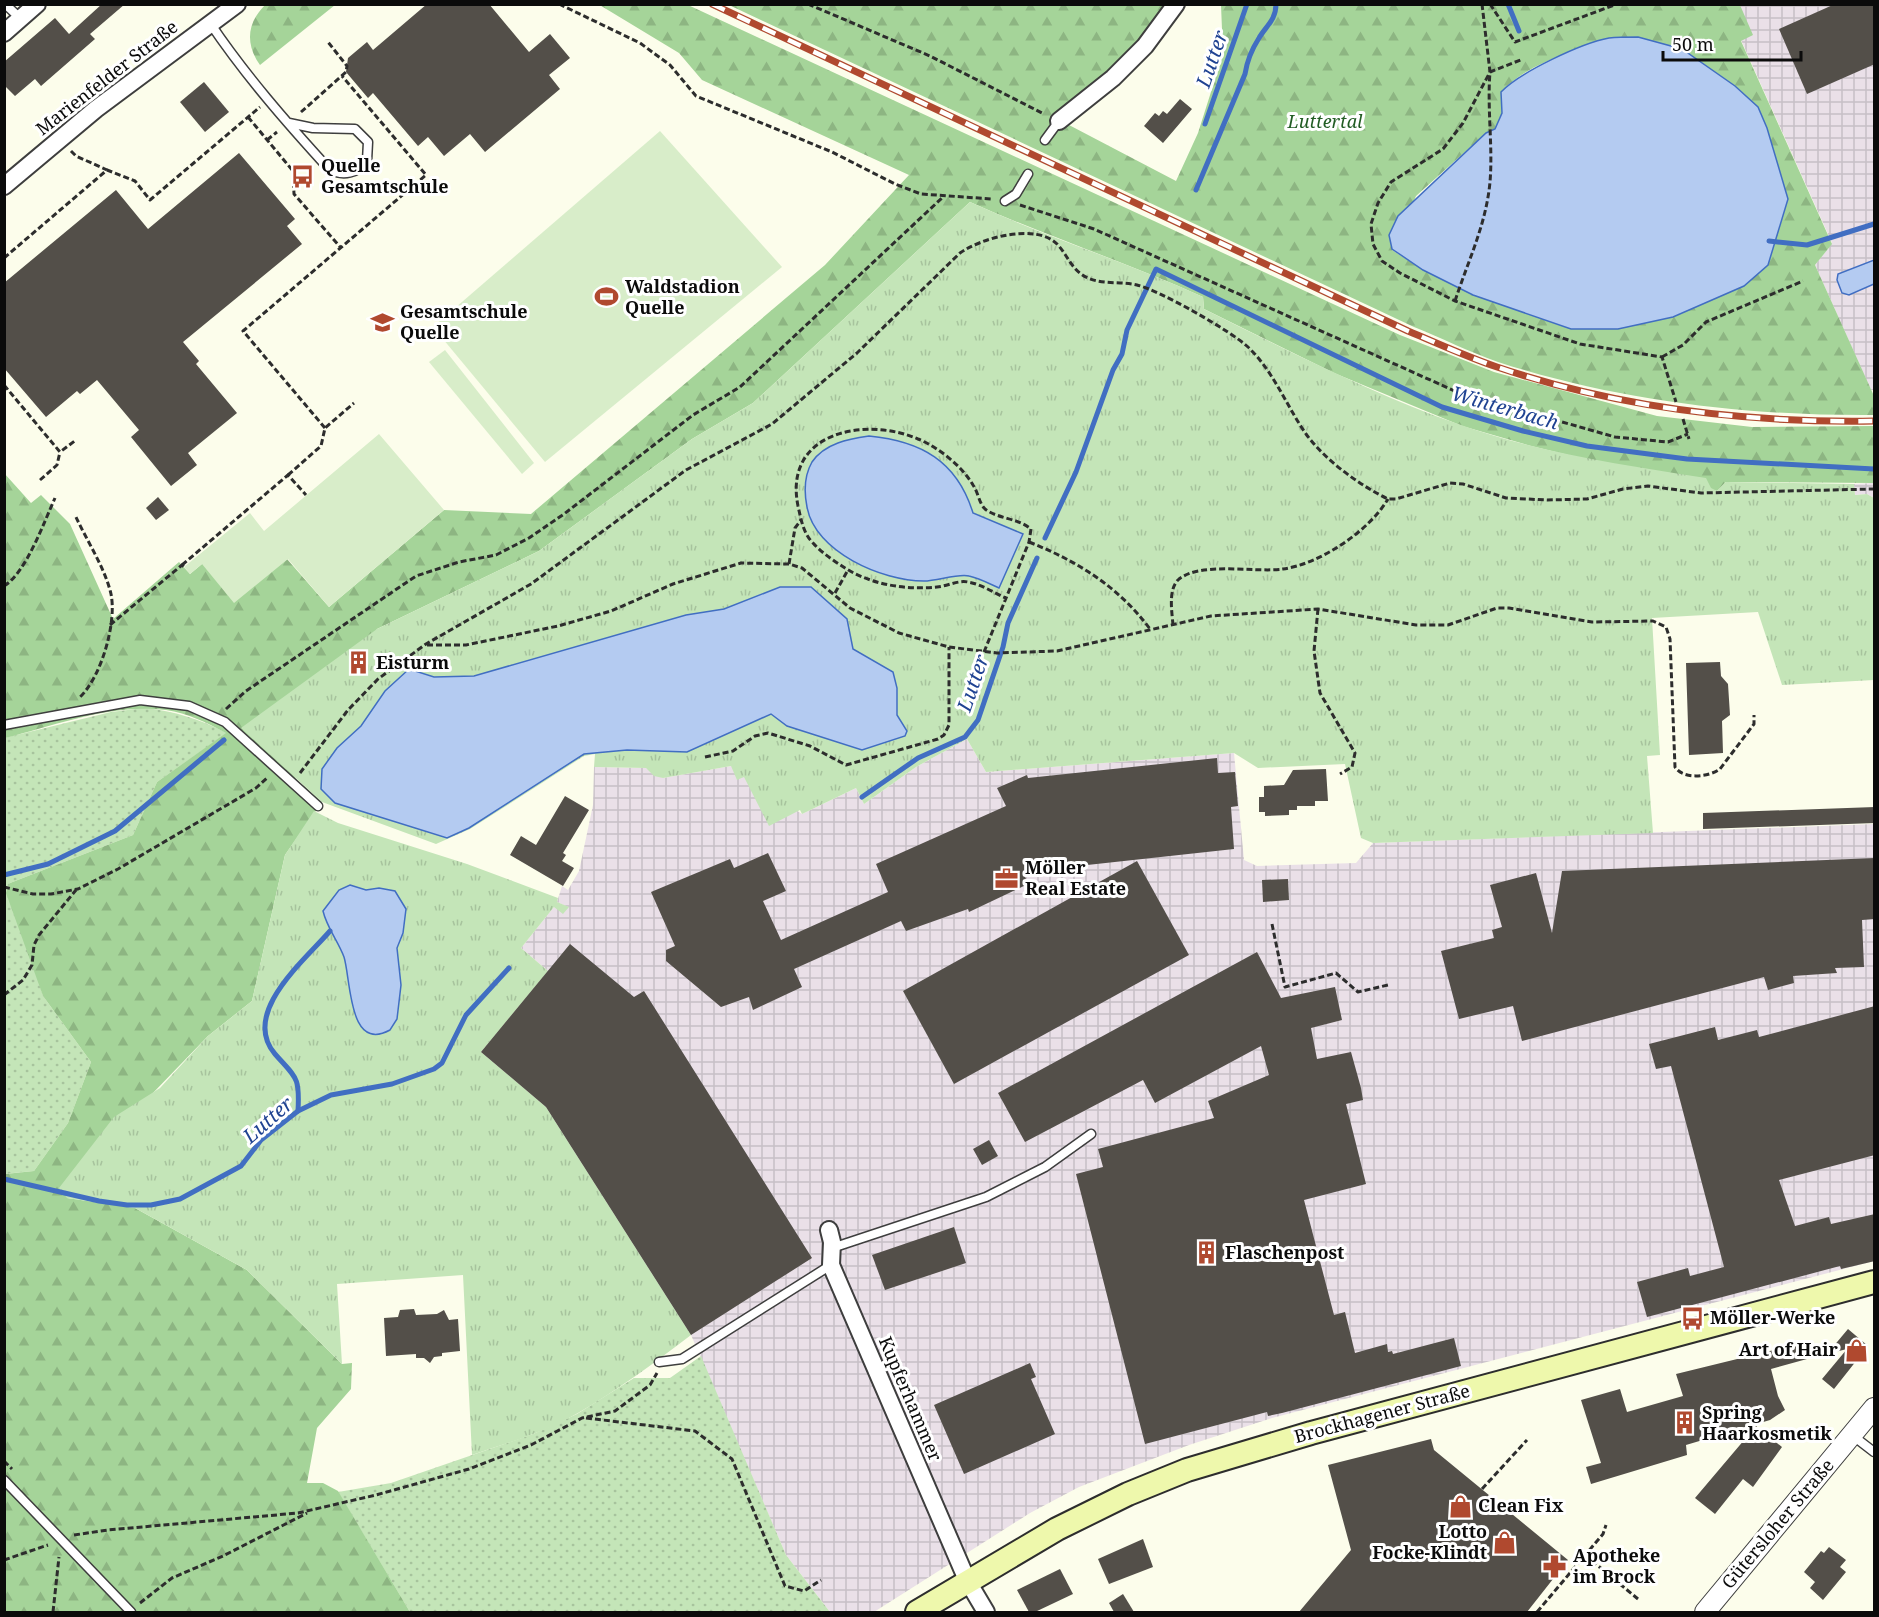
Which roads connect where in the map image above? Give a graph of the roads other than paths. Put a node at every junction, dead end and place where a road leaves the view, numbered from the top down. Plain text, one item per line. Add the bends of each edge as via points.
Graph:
1 (5, 4) edge
2 (38, 4) edge
3 (1176, 4) edge
4 (234, 5) edge
5 (21, 19) junction
6 (210, 23) junction
7 (4, 33) edge
8 (1059, 121) joint
9 (289, 123) junction
10 (1045, 140) dead end
11 (1028, 174) dead end
12 (4, 186) edge
13 (1008, 200) road end
14 (4, 725) edge
15 (318, 806) dead end
16 (1091, 1134) dead end
17 (829, 1230) dead end
18 (831, 1257) junction
19 (1872, 1283) edge
20 (659, 1362) road end
21 (1875, 1408) edge
22 (1852, 1435) junction
23 (1875, 1452) edge
24 (4, 1480) edge
25 (967, 1581) junction
26 (129, 1610) edge
27 (916, 1612) edge
28 (986, 1612) edge
29 (1705, 1612) edge

1 - 5 lane
2 - 5 street
3 - 8 street via 1145,46 1113,78
4 - 6 street, Marienfelder Straße
5 - 7 street
6 - 9 lane via 233,57
6 - 12 street, Marienfelder Straße via 130,82
8 - 10 lane
9 - 9 lane via 336,173 357,170 367,161 368,142 355,129
11 - 13 lane
14 - 15 lane via 124,702 158,700 189,706 216,717 249,742
16 - 18 lane via 1045,1167 986,1197
17 - 18 street, Kupferhammer
18 - 20 lane via 682,1359
18 - 25 street, Kupferhammer
19 - 25 main road, Brockhagener Straße via 1197,1467 1128,1494 1057,1529
21 - 22 street, Gütersloher Straße
22 - 23 lane
22 - 29 street, Gütersloher Straße
24 - 26 lane
25 - 27 main road, Brockhagener Straße
25 - 28 street, Kupferhammer

